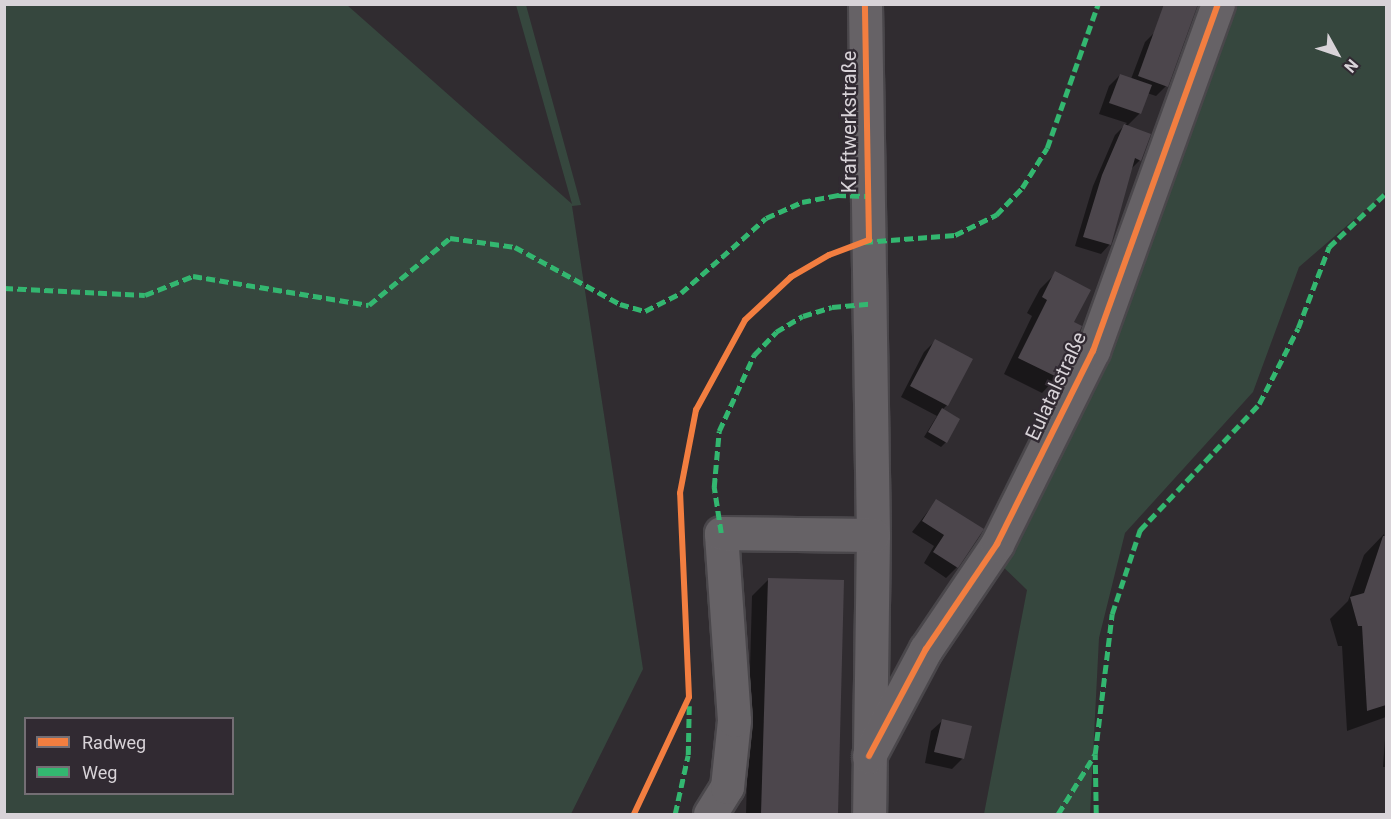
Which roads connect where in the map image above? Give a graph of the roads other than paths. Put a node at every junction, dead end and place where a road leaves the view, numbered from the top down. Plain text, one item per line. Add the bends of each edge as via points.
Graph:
1 (865, 4) edge
2 (1218, 4) edge
3 (869, 240) joint
4 (873, 535) junction
5 (868, 756) junction
6 (710, 814) edge
7 (869, 814) edge

1 - 3 street, Kraftwerkstraße
2 - 5 street, Eulatalstraße via 1093,351 997,544 926,649
3 - 4 street, Eulatalstraße
4 - 5 street, Eulatalstraße
4 - 6 street via 720,533 734,720 727,787
5 - 7 street, Eulatalstraße

